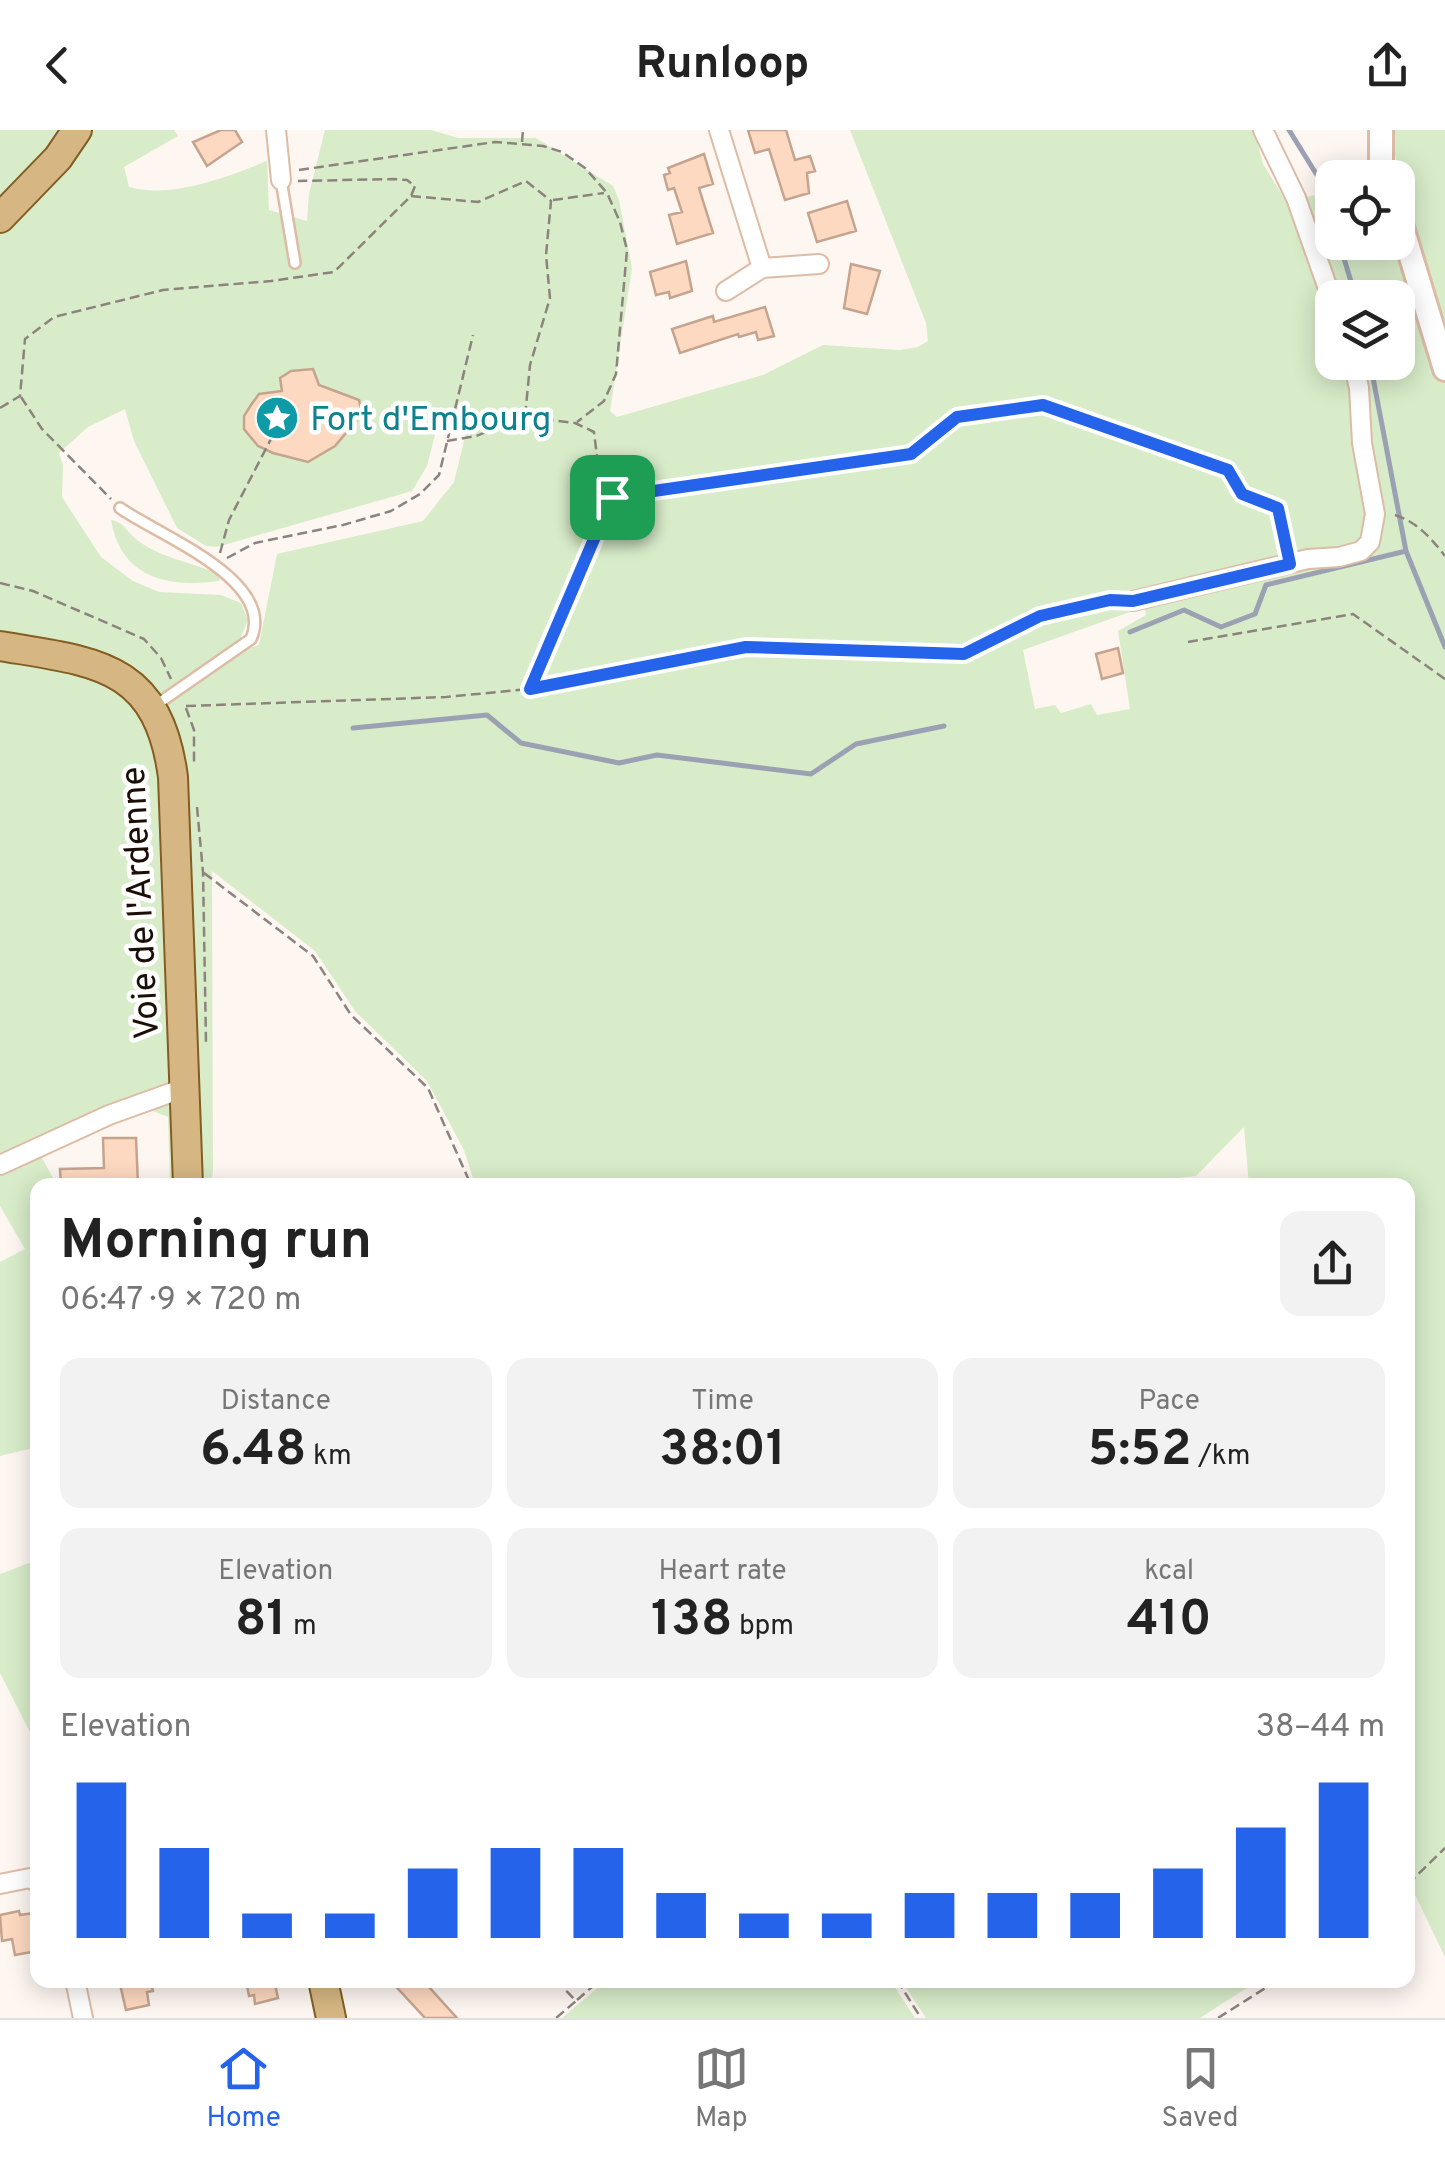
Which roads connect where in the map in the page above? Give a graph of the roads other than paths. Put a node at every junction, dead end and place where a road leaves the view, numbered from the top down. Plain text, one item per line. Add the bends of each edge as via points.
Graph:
1 (77, 130) edge
2 (276, 130) edge
3 (719, 130) edge
4 (1263, 130) edge
5 (1382, 130) edge
6 (1382, 160) edge
7 (281, 180) joint
8 (0, 218) edge
9 (1412, 260) edge
10 (295, 263) dead end
11 (819, 264) dead end
12 (762, 268) junction
13 (1325, 280) edge
14 (726, 291) dead end
15 (1445, 369) edge
16 (1356, 380) edge
17 (120, 508) road end
18 (1133, 601) road end
19 (0, 646) edge
20 (154, 707) junction
21 (184, 1088) junction
22 (0, 1165) edge
23 (188, 1178) edge
24 (30, 1878) edge
25 (0, 1884) edge
26 (77, 1988) edge
27 (325, 1988) edge
28 (83, 2018) edge
29 (331, 2018) edge

1 - 8 main road
2 - 7 street
3 - 12 street
4 - 13 street
5 - 6 street
7 - 10 lane
9 - 15 street
11 - 12 street
12 - 14 street
16 - 18 street via 1374,508 1370,542 1361,551
17 - 20 lane via 216,564 255,611 251,639
19 - 20 main road via 92,664 122,678
20 - 21 main road, Voie de l'Ardenne via 173,776
21 - 22 street
21 - 23 main road, Voie de l'Ardenne
24 - 25 street
26 - 28 street
27 - 29 main road

